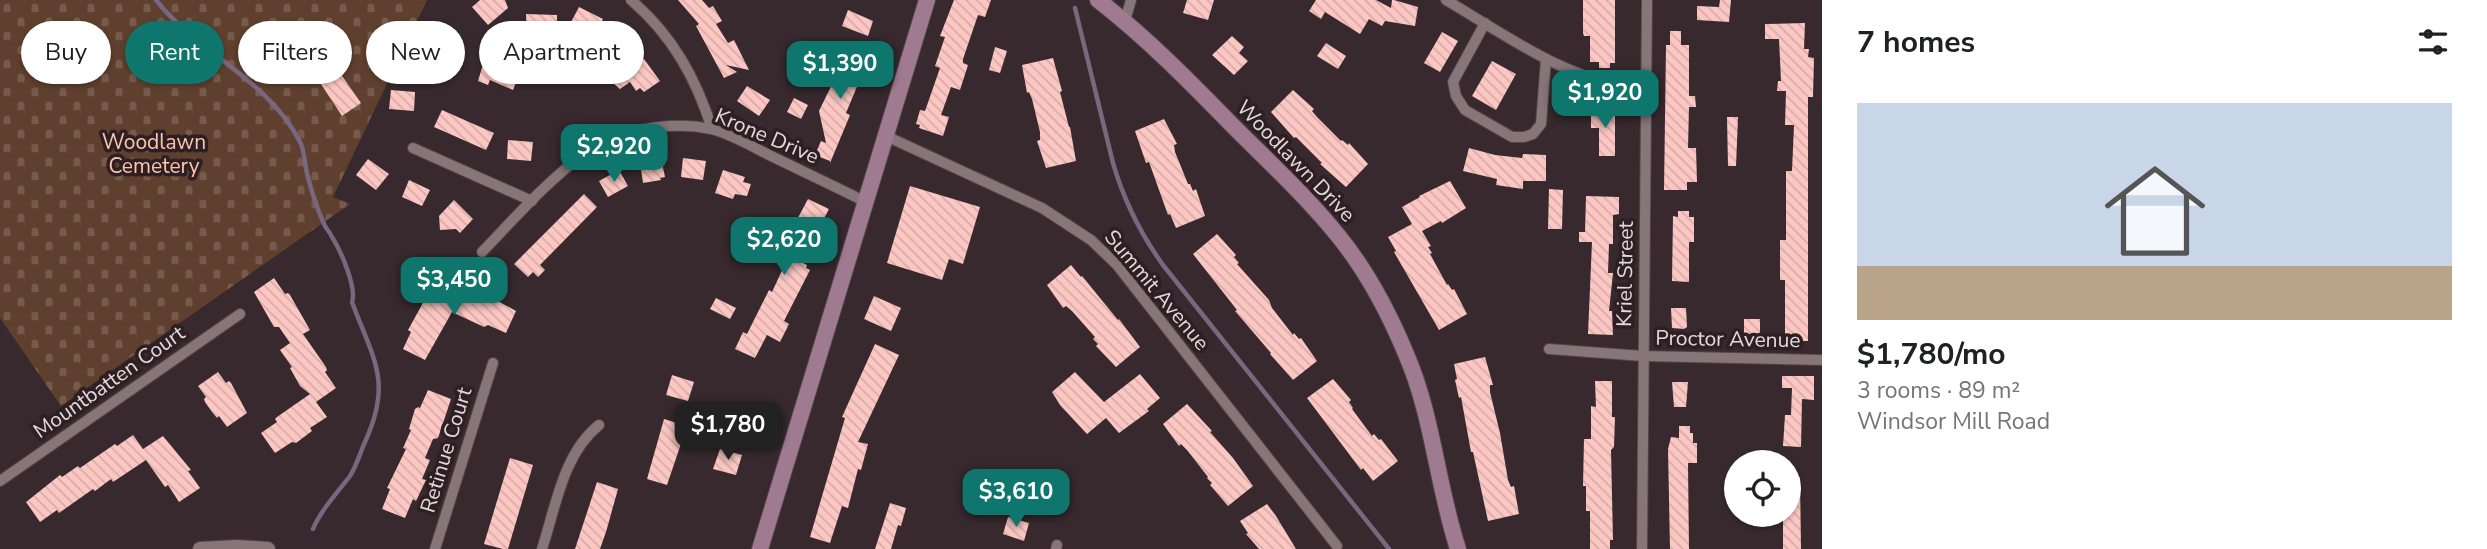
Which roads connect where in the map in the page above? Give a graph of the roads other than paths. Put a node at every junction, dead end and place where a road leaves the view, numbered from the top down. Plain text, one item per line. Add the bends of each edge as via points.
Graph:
1 (631, 0) edge
2 (927, 0) edge
3 (1098, 0) edge
4 (1131, 0) edge
5 (1446, 0) edge
6 (1647, 0) edge
7 (1125, 21) junction
8 (1485, 23) junction
9 (1546, 59) junction
10 (1646, 89) junction
11 (712, 129) junction
12 (886, 136) junction
13 (413, 148) dead end
14 (532, 201) junction
15 (866, 202) junction
16 (482, 252) dead end
17 (240, 314) dead end
18 (1549, 349) dead end
19 (1643, 356) junction
20 (1822, 360) edge
21 (493, 363) dead end
22 (599, 425) dead end
23 (0, 481) edge
24 (1337, 546) dead end
25 (200, 549) edge
26 (268, 549) edge
27 (435, 549) edge
28 (542, 549) edge
29 (760, 549) edge
30 (1458, 549) edge
31 (1642, 549) edge

1 - 11 street via 681,56
2 - 12 main road
3 - 7 main road, Woodlawn Drive
4 - 7 street
5 - 8 street
6 - 10 street, Kriel Street
7 - 30 main road, Woodlawn Drive via 1315,208 1364,273 1407,356
8 - 9 street
8 - 9 street via 1453,82 1465,110 1512,137 1533,134 1541,124
9 - 10 street via 1599,82
10 - 19 street, Kriel Street
11 - 14 street, Krone Drive via 655,127 625,134 584,154
11 - 15 street, Krone Drive
12 - 15 main road
12 - 24 street, Summit Avenue via 1042,208 1091,240 1117,265
13 - 14 street
14 - 16 street, Krone Drive
15 - 29 main road
17 - 23 street, Mountbatten Court
18 - 19 street, Proctor Avenue
19 - 20 street, Proctor Avenue
19 - 31 street, Kriel Street
21 - 27 street, Retinue Court
22 - 28 street via 585,436 572,458
25 - 26 street

